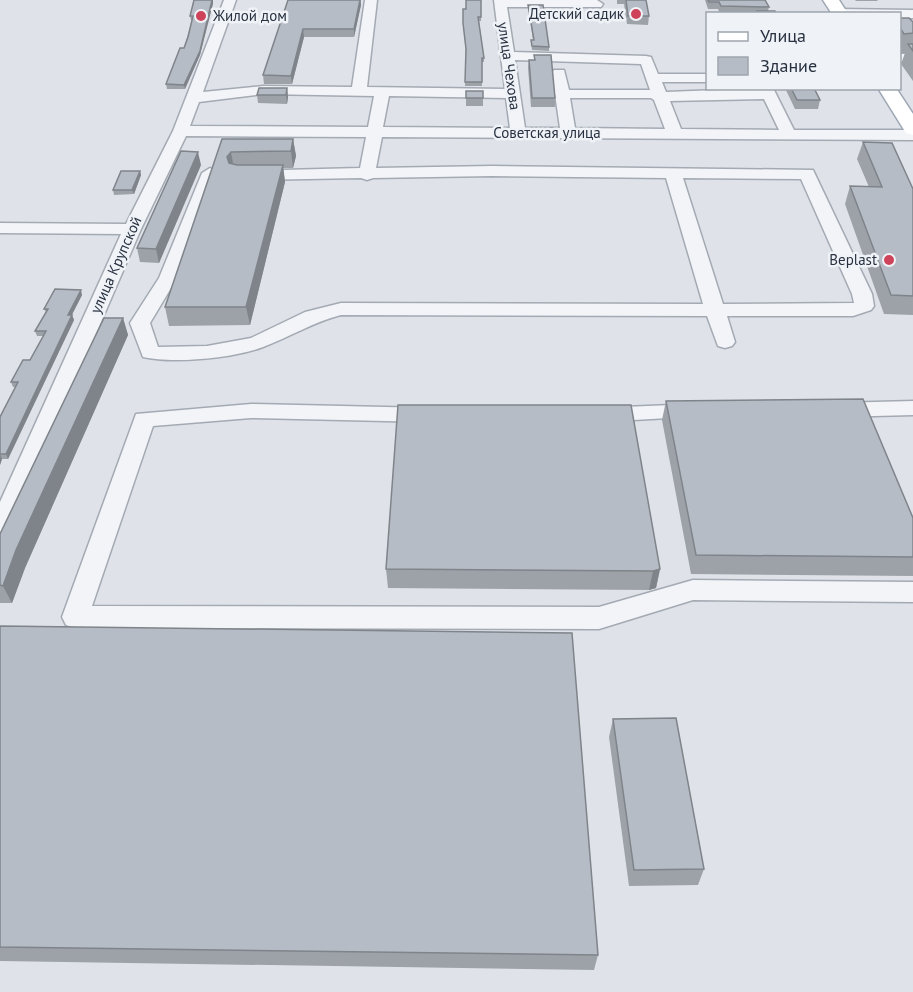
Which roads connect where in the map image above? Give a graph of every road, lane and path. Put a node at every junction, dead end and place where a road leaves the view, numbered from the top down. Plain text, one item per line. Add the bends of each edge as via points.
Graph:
1 (230, 0) edge
2 (371, 0) edge
3 (500, 2) edge
4 (597, 4) dead end
5 (507, 56) junction
6 (559, 73) dead end
7 (653, 78) junction
8 (706, 78) edge
9 (888, 90) edge
10 (359, 91) junction
11 (766, 92) edge
12 (382, 93) junction
13 (513, 94) junction
14 (562, 94) junction
15 (661, 97) junction
16 (193, 98) junction
17 (913, 129) edge
18 (181, 131) junction
19 (376, 132) junction
20 (518, 133) junction
21 (568, 133) junction
22 (675, 134) junction
23 (789, 134) junction
24 (913, 135) edge
25 (210, 173) edge
26 (673, 173) junction
27 (240, 175) edge
28 (367, 175) junction
29 (0, 228) edge
30 (132, 229) junction
31 (716, 309) junction
32 (725, 342) dead end
33 (913, 408) edge
34 (817, 410) edge
35 (723, 411) edge
36 (453, 415) edge
37 (572, 415) edge
38 (0, 529) edge
39 (913, 592) edge

1 - 16 street, улица Крупской
2 - 10 street
3 - 4 street
3 - 5 street, улица Чехова
5 - 7 street via 646,60
5 - 13 street, улица Чехова
6 - 14 street
7 - 8 street
7 - 15 street
9 - 17 main road
10 - 12 street
10 - 16 street via 263,90
11 - 15 street
11 - 23 street
12 - 13 street
12 - 19 street
13 - 20 street, улица Чехова
14 - 15 street
14 - 21 street
15 - 22 street
16 - 18 street, улица Крупской
18 - 19 street, Советская улица
18 - 30 street, улица Крупской
19 - 20 street, Советская улица
19 - 28 street
20 - 21 street, Советская улица
21 - 22 street, Советская улица
22 - 23 street, Советская улица
23 - 24 street, Советская улица
25 - 31 street via 168,278 140,323 150,352 207,352 256,343 312,316 341,309
26 - 28 street via 492,171
26 - 31 street
26 - 31 street via 807,174 864,306 853,310
27 - 28 street
29 - 30 street
30 - 38 street, улица Крупской
31 - 32 street
33 - 34 street via 872,421
35 - 37 street
36 - 39 street via 251,411 144,419 75,617 599,618 693,590

